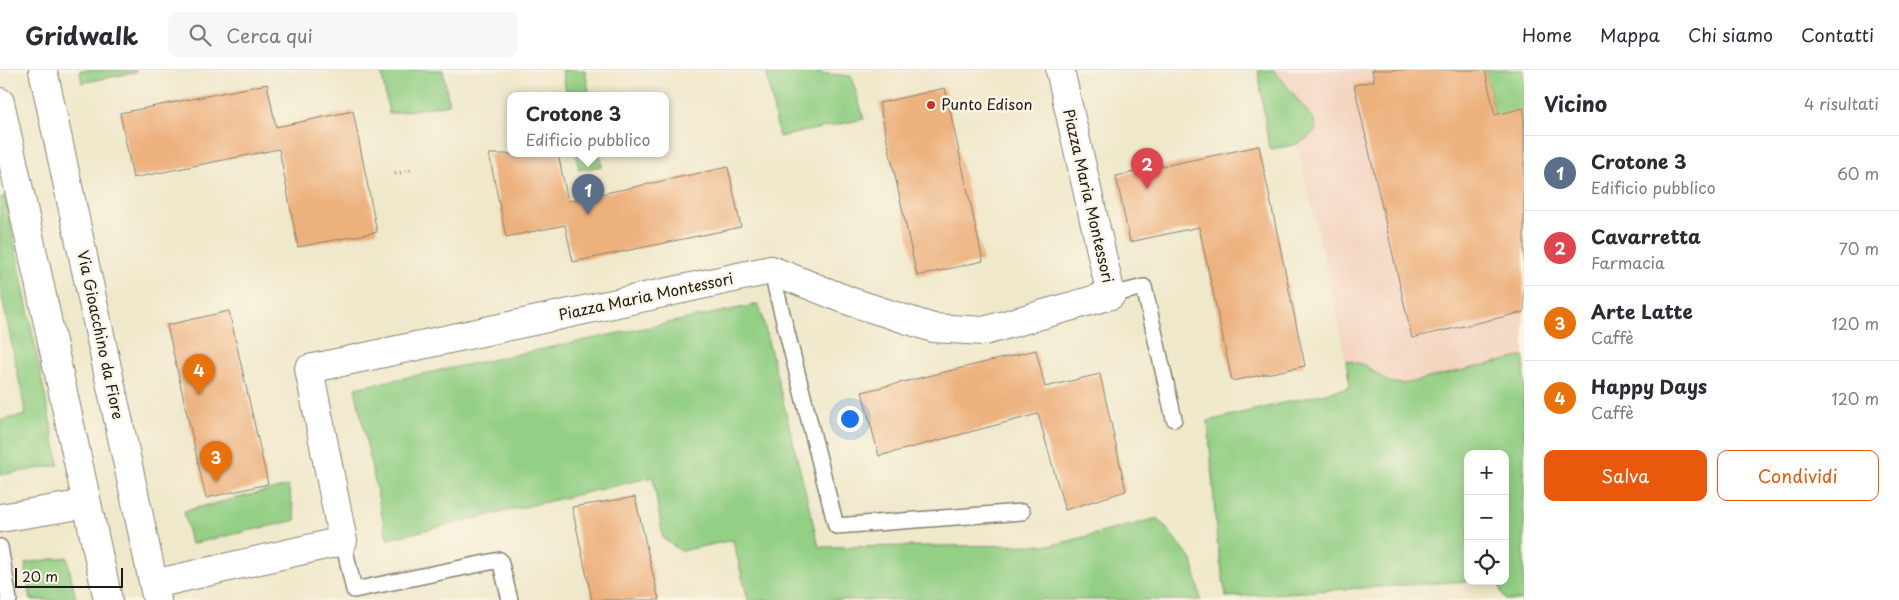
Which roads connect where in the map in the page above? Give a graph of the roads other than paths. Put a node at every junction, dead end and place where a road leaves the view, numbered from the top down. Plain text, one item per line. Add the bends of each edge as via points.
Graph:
1 (43, 70) edge
2 (1060, 70) edge
3 (0, 102) edge
4 (771, 270) junction
5 (1111, 295) junction
6 (1174, 419) dead end
7 (86, 504) junction
8 (1022, 512) dead end
9 (0, 518) edge
10 (343, 540) junction
11 (0, 547) edge
12 (156, 592) edge
13 (8, 600) edge
14 (108, 600) edge
15 (510, 600) edge

1 - 12 street, Via Gioacchino da Fiore
2 - 5 street, Piazza Maria Montessori
3 - 7 street
4 - 5 street, Piazza Maria Montessori via 852,302 933,328 984,331
4 - 8 lane via 836,526
4 - 10 street, Piazza Maria Montessori via 309,369
5 - 6 lane via 1144,287
7 - 9 street
7 - 14 street
10 - 12 street
10 - 15 lane via 354,590 500,560
11 - 13 lane

